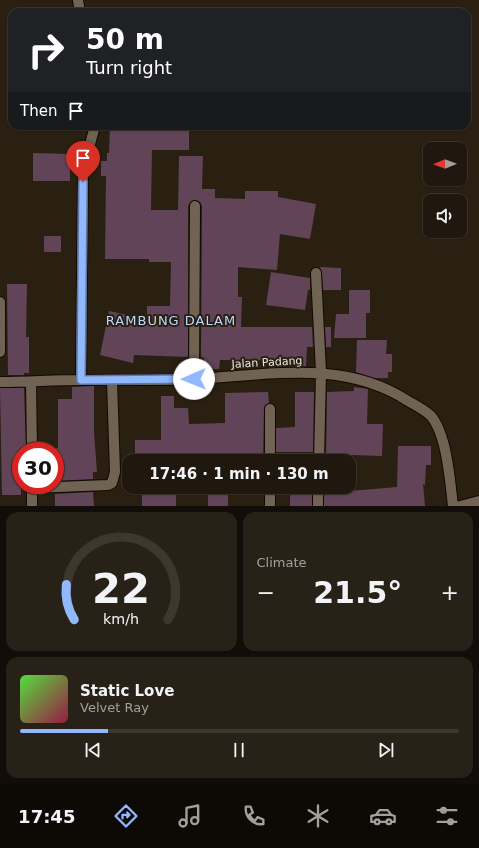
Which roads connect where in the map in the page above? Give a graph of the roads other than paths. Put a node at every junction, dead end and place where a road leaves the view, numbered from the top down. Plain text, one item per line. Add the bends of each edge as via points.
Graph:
1 (94, 130) edge
2 (194, 206) dead end
3 (316, 273) dead end
4 (0, 302) edge
5 (0, 352) edge
6 (321, 372) junction
7 (194, 379) junction
8 (81, 380) junction
9 (112, 381) junction
10 (0, 382) edge
11 (31, 382) junction
12 (270, 409) dead end
13 (32, 442) edge
14 (270, 454) edge
15 (319, 454) edge
16 (64, 486) edge
17 (32, 494) edge
18 (270, 494) edge
19 (318, 494) edge
20 (479, 501) edge
21 (32, 506) edge
22 (270, 506) edge
23 (318, 506) edge
24 (453, 506) edge
25 (460, 506) edge

1 - 8 street via 83,169
2 - 7 street
3 - 6 street
4 - 5 street
6 - 7 street, Jalan Padang
6 - 15 street
6 - 24 street, Jalan Padang via 391,390 431,416 442,438
7 - 9 street, Jalan Padang
8 - 9 street, Jalan Padang
8 - 11 street, Jalan Padang
9 - 16 street via 115,472 112,483
10 - 11 street, Jalan Padang
11 - 13 street
12 - 14 street
17 - 21 street
18 - 22 street
19 - 23 street
20 - 25 street

